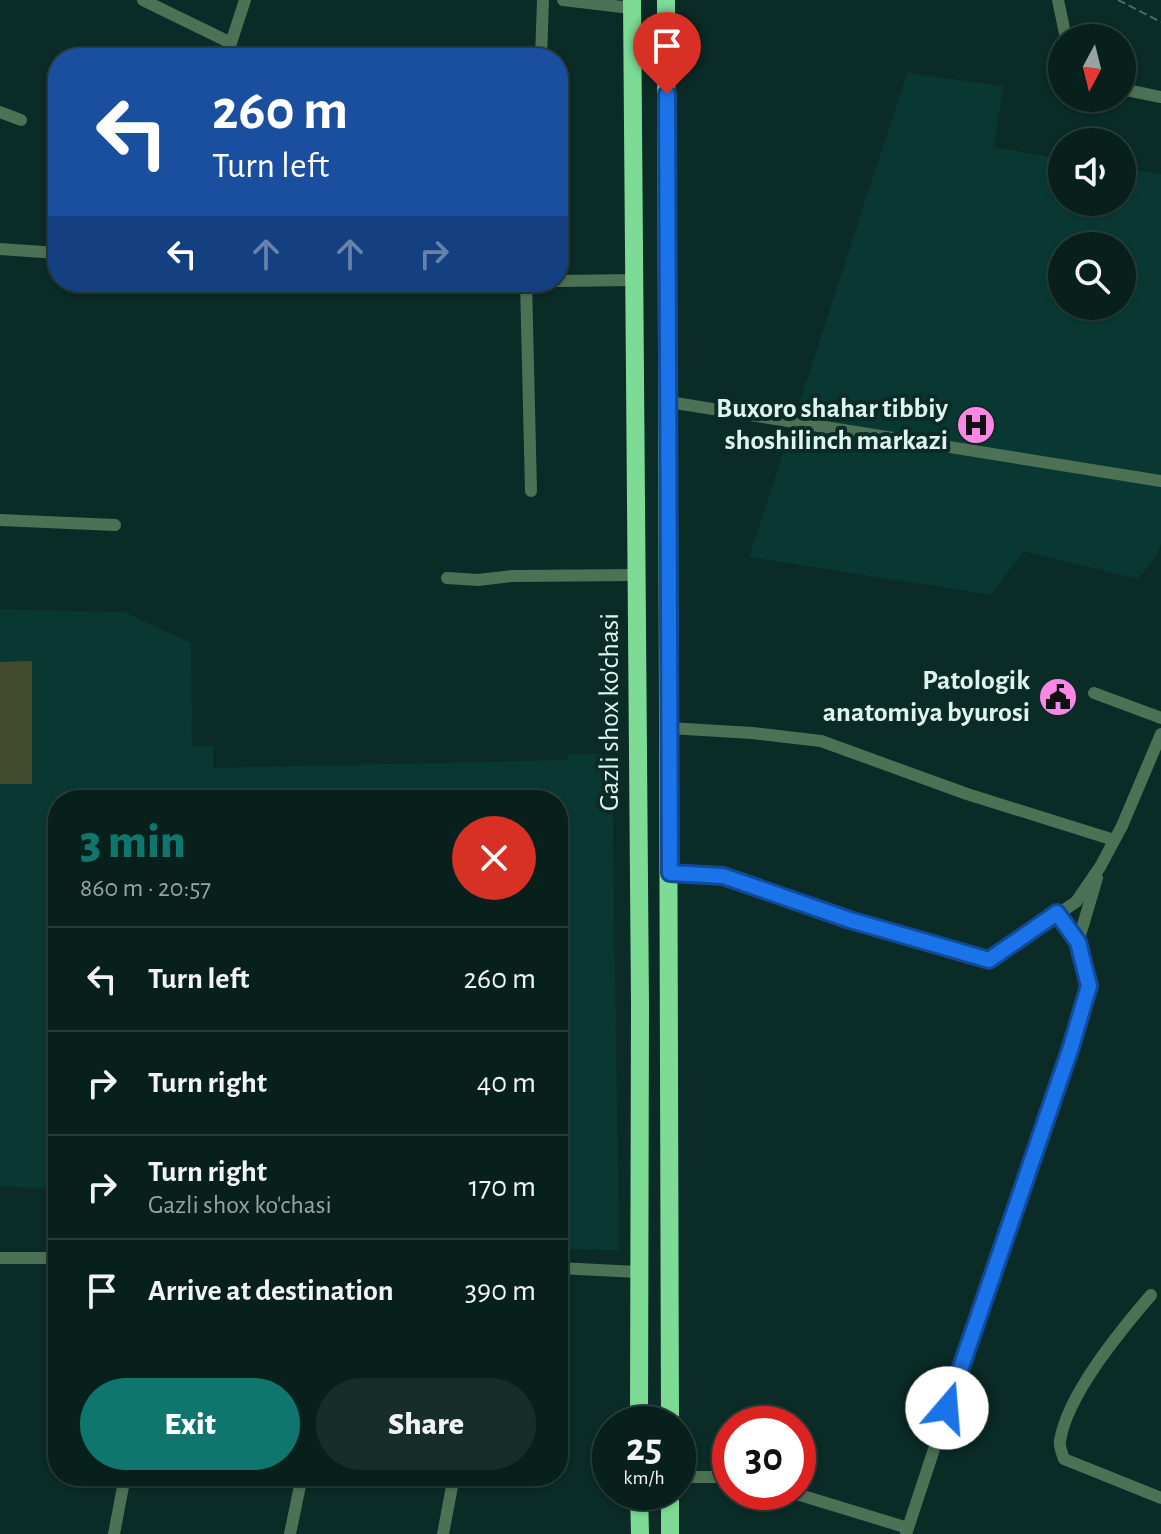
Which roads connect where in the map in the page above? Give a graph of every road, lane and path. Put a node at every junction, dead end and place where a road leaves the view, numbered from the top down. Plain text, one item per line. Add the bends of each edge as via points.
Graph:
1 (143, 0) edge
2 (245, 0) edge
3 (543, 0) edge
4 (563, 0) edge
5 (666, 0) edge
6 (1058, 0) edge
7 (1118, 0) edge
8 (587, 2) edge
9 (632, 4) edge
10 (1161, 22) edge
11 (1063, 24) edge
12 (231, 43) junction
13 (229, 48) edge
14 (541, 48) edge
15 (1136, 92) edge
16 (1161, 97) edge
17 (0, 112) edge
18 (21, 120) dead end
19 (0, 249) edge
20 (48, 252) edge
21 (634, 280) junction
22 (568, 281) edge
23 (526, 292) edge
24 (669, 402) junction
25 (1161, 481) edge
26 (531, 491) dead end
27 (0, 520) edge
28 (115, 525) dead end
29 (637, 575) junction
30 (447, 578) dead end
31 (1094, 693) dead end
32 (1161, 718) edge
33 (669, 728) junction
34 (1161, 734) edge
35 (1157, 756) edge
36 (1114, 840) junction
37 (1100, 867) junction
38 (670, 873) junction
39 (1057, 913) junction
40 (1078, 942) junction
41 (0, 1258) edge
42 (48, 1258) edge
43 (568, 1268) edge
44 (638, 1272) junction
45 (1151, 1295) dead end
46 (639, 1406) edge
47 (670, 1406) edge
48 (123, 1486) edge
49 (300, 1486) edge
50 (452, 1486) edge
51 (1161, 1498) edge
52 (816, 1501) edge
53 (639, 1510) edge
54 (670, 1510) edge
55 (907, 1531) edge
56 (114, 1534) edge
57 (290, 1534) edge
58 (443, 1534) edge
59 (640, 1534) edge
60 (670, 1534) edge

1 - 12 street
2 - 12 street
3 - 14 street
4 - 8 street
5 - 24 highway
6 - 11 street
7 - 10 path
8 - 9 street
9 - 21 highway, Gazli shox ko'chasi
12 - 13 street
15 - 16 street
17 - 18 street
19 - 20 street
21 - 22 street
21 - 29 highway, Gazli shox ko'chasi
23 - 26 street
24 - 25 street
24 - 33 highway
27 - 28 street
29 - 30 street
29 - 44 highway, Gazli shox ko'chasi
31 - 32 street
33 - 36 street via 821,741
33 - 38 highway
34 - 35 street
35 - 36 street
36 - 37 street
37 - 39 street via 1076,902
37 - 40 street
38 - 39 street via 723,876 989,960
38 - 47 highway
39 - 40 street
40 - 55 street via 1089,986
41 - 42 street
43 - 44 street
44 - 46 highway, Gazli shox ko'chasi
45 - 51 street via 1111,1342 1069,1412 1059,1444 1064,1459
48 - 56 street
49 - 57 street
50 - 58 street
52 - 55 street
53 - 59 highway
54 - 60 highway

